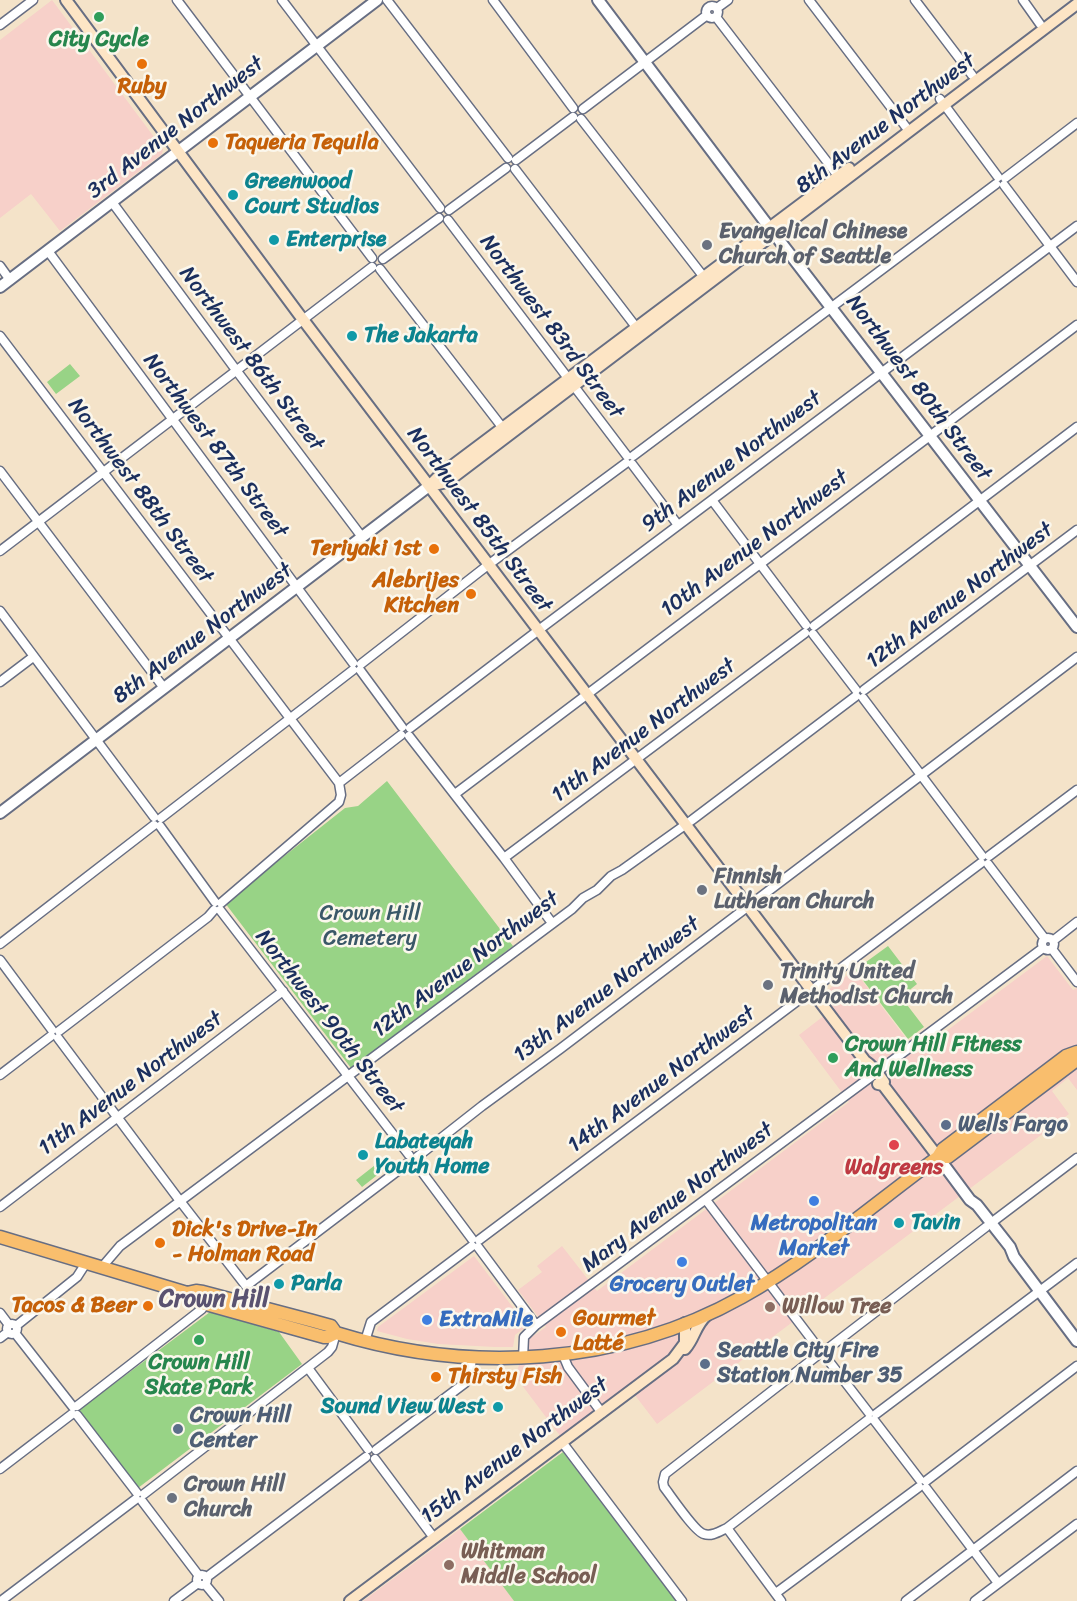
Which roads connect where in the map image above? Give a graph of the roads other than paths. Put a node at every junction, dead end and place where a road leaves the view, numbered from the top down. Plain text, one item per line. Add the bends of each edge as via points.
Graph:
1 (33, 0) edge
2 (66, 0) edge
3 (177, 0) edge
4 (282, 0) edge
5 (377, 0) edge
6 (387, 0) edge
7 (493, 0) edge
8 (598, 0) edge
9 (728, 0) edge
10 (809, 0) edge
11 (915, 0) edge
12 (1023, 0) edge
13 (1072, 0) edge
14 (1077, 4) edge
15 (711, 9) edge
16 (1040, 24) junction
17 (0, 25) edge
18 (316, 45) junction
19 (645, 62) junction
20 (972, 75) junction
21 (250, 96) junction
22 (941, 102) junction
23 (576, 115) junction
24 (1077, 123) edge
25 (907, 128) junction
26 (178, 152) junction
27 (511, 164) junction
28 (838, 176) junction
29 (1001, 181) junction
30 (112, 202) junction
31 (444, 214) junction
32 (1077, 226) edge
33 (772, 230) junction
34 (1050, 246) junction
35 (48, 251) junction
36 (375, 265) junction
37 (0, 267) edge
38 (703, 276) junction
39 (10, 280) junction
40 (1077, 282) edge
41 (0, 287) edge
42 (832, 307) junction
43 (302, 320) junction
44 (1077, 325) edge
45 (636, 327) junction
46 (0, 336) edge
47 (236, 370) junction
48 (882, 372) junction
49 (571, 382) junction
50 (172, 419) junction
51 (502, 427) junction
52 (1077, 427) edge
53 (930, 435) junction
54 (629, 460) junction
55 (0, 471) edge
56 (104, 472) junction
57 (429, 486) junction
58 (712, 500) junction
59 (980, 500) junction
60 (38, 521) junction
61 (678, 525) junction
62 (1077, 530) edge
63 (362, 537) junction
64 (0, 550) edge
65 (760, 563) junction
66 (488, 565) junction
67 (1029, 565) junction
68 (297, 587) junction
69 (0, 611) edge
70 (1077, 627) edge
71 (538, 630) junction
72 (810, 630) junction
73 (229, 638) junction
74 (33, 657) junction
75 (1077, 657) edge
76 (357, 667) junction
77 (0, 682) edge
78 (164, 688) junction
79 (586, 694) junction
80 (860, 694) junction
81 (289, 719) junction
82 (406, 732) junction
83 (95, 740) junction
84 (635, 759) junction
85 (921, 775) junction
86 (339, 783) junction
87 (1077, 789) edge
88 (455, 794) junction
89 (0, 813) edge
90 (157, 822) junction
91 (685, 825) junction
92 (504, 858) junction
93 (985, 860) junction
94 (218, 906) junction
95 (747, 907) junction
96 (1077, 922) edge
97 (552, 923) junction
98 (0, 944) edge
99 (1048, 944) junction
100 (0, 960) edge
101 (1077, 982) edge
102 (811, 990) junction
103 (283, 991) junction
104 (55, 1034) junction
105 (1077, 1054) edge
106 (1054, 1065) junction
107 (875, 1074) junction
108 (0, 1075) edge
109 (349, 1076) junction
110 (1042, 1086) junction
111 (118, 1118) junction
112 (938, 1157) junction
113 (1077, 1158) edge
114 (412, 1160) junction
115 (706, 1200) junction
116 (180, 1201) junction
117 (0, 1207) edge
118 (989, 1225) junction
119 (0, 1237) edge
120 (476, 1243) junction
121 (86, 1263) junction
122 (1077, 1263) edge
123 (102, 1267) junction
124 (768, 1282) junction
125 (246, 1286) junction
126 (1039, 1291) junction
127 (187, 1293) junction
128 (240, 1301) junction
129 (205, 1304) junction
130 (0, 1312) edge
131 (707, 1314) junction
132 (685, 1323) junction
133 (536, 1325) junction
134 (12, 1329) junction
135 (336, 1333) junction
136 (0, 1338) edge
137 (365, 1341) junction
138 (1077, 1341) edge
139 (822, 1352) junction
140 (563, 1355) junction
141 (472, 1358) junction
142 (523, 1358) junction
143 (674, 1359) junction
144 (1077, 1366) edge
145 (308, 1368) junction
146 (75, 1411) junction
147 (602, 1413) junction
148 (872, 1417) junction
149 (562, 1443) junction
150 (371, 1454) junction
151 (0, 1469) edge
152 (1077, 1471) edge
153 (923, 1484) junction
154 (140, 1497) junction
155 (1077, 1524) edge
156 (727, 1527) junction
157 (434, 1538) junction
158 (973, 1550) junction
159 (202, 1580) junction
160 (998, 1583) junction
161 (778, 1597) edge
162 (1, 1601) edge
163 (174, 1601) edge
164 (219, 1601) edge
165 (350, 1601) edge
166 (682, 1601) edge
167 (906, 1601) edge
168 (975, 1601) edge

1 - 17 street
2 - 26 main road, Northwest 85th Street
3 - 21 street
4 - 18 street, Northwest 83rd Street
5 - 18 street, 3rd Avenue Northwest
6 - 27 street
7 - 23 street
8 - 19 street, Northwest 80th Street
9 - 15 street
10 - 25 street
11 - 20 street
12 - 16 street
13 - 16 main road, 8th Avenue Northwest
14 - 22 main road, 8th Avenue Northwest
15 - 19 street
15 - 28 street
16 - 20 main road, 8th Avenue Northwest
18 - 21 street, 3rd Avenue Northwest
18 - 31 street, Northwest 83rd Street
19 - 23 street via 583,109 579,106
19 - 33 street, Northwest 80th Street
20 - 22 main road, 8th Avenue Northwest
21 - 26 street, 3rd Avenue Northwest
21 - 36 street
22 - 25 main road, 8th Avenue Northwest
22 - 29 street
23 - 27 street
23 - 38 street
24 - 29 street
25 - 28 main road, 8th Avenue Northwest
25 - 33 main road, 8th Avenue Northwest
26 - 30 street, 3rd Avenue Northwest
26 - 43 main road, Northwest 85th Street
27 - 31 street
27 - 45 street
28 - 33 main road, 8th Avenue Northwest
29 - 34 street
29 - 42 street
30 - 35 street, 3rd Avenue Northwest
30 - 47 street, Northwest 86th Street
31 - 36 street via 383,259 378,256
31 - 49 street, Northwest 83rd Street
32 - 34 street, 9th Avenue Northwest
33 - 38 main road, 8th Avenue Northwest
33 - 42 street, Northwest 80th Street
33 - 49 main road, 8th Avenue Northwest
34 - 40 street
34 - 48 street, 9th Avenue Northwest
35 - 39 street, 3rd Avenue Northwest
35 - 50 street, Northwest 87th Street
36 - 43 street
36 - 51 street
37 - 39 street
38 - 45 main road, 8th Avenue Northwest
39 - 41 street, 3rd Avenue Northwest
42 - 48 street, Northwest 80th Street
42 - 54 street
43 - 47 street
43 - 57 main road, Northwest 85th Street
44 - 53 street, 10th Avenue Northwest
45 - 49 main road, 8th Avenue Northwest
46 - 56 street, Northwest 88th Street
47 - 50 street
47 - 63 street, Northwest 86th Street
48 - 53 street, Northwest 80th Street
48 - 58 street, 9th Avenue Northwest
49 - 51 main road, 8th Avenue Northwest
49 - 54 street, Northwest 83rd Street
49 - 57 main road, 8th Avenue Northwest via 447,482
50 - 56 street
50 - 68 street, Northwest 87th Street
51 - 57 main road, 8th Avenue Northwest
52 - 59 street, 11th Avenue Northwest
53 - 59 street, Northwest 80th Street
53 - 65 street, 10th Avenue Northwest
54 - 61 street, Northwest 83rd Street
54 - 66 street
55 - 60 street
56 - 60 street
56 - 73 street, Northwest 88th Street
57 - 63 street, 8th Avenue Northwest
57 - 66 main road, Northwest 85th Street
58 - 61 street, 9th Avenue Northwest
58 - 65 street
59 - 67 street, Northwest 80th Street
59 - 72 street, 11th Avenue Northwest
60 - 64 street
60 - 78 street
61 - 71 street, 9th Avenue Northwest
62 - 67 street, 12th Avenue Northwest
63 - 68 street, 8th Avenue Northwest
65 - 72 street
65 - 79 street, 10th Avenue Northwest
66 - 71 main road, Northwest 85th Street
66 - 76 street
67 - 70 street, Northwest 80th Street
67 - 80 street, 12th Avenue Northwest
68 - 73 street, 8th Avenue Northwest
68 - 76 street, Northwest 87th Street
69 - 74 street, Northwest 90th Street
71 - 79 main road, Northwest 85th Street
71 - 82 street, 9th Avenue Northwest
72 - 80 street
72 - 84 street, 11th Avenue Northwest
73 - 78 street, 8th Avenue Northwest
73 - 81 street, Northwest 88th Street
74 - 77 street
74 - 83 street, Northwest 90th Street
75 - 85 street, 13th Avenue Northwest
76 - 81 street
76 - 82 street, Northwest 87th Street
78 - 83 street, 8th Avenue Northwest
79 - 84 main road, Northwest 85th Street
79 - 88 street, 10th Avenue Northwest
80 - 85 street
80 - 91 street, 12th Avenue Northwest
81 - 86 street, Northwest 88th Street
81 - 90 street
82 - 86 street, 9th Avenue Northwest
82 - 88 street, Northwest 87th Street
83 - 89 street, 8th Avenue Northwest
83 - 90 street, Northwest 90th Street
84 - 91 main road, Northwest 85th Street
84 - 92 street, 11th Avenue Northwest
85 - 93 street
85 - 95 street, 13th Avenue Northwest
86 - 94 street via 339,802
87 - 93 street, 14th Avenue Northwest
88 - 92 street, Northwest 87th Street
90 - 94 street, Northwest 90th Street
90 - 98 street
91 - 95 main road, Northwest 85th Street
91 - 97 street, 12th Avenue Northwest
92 - 97 street, Northwest 87th Street
93 - 99 street
93 - 102 street, 14th Avenue Northwest
94 - 103 street, Northwest 90th Street
94 - 104 street
95 - 102 main road, Northwest 85th Street
95 - 114 street, 13th Avenue Northwest
96 - 99 street, Mary Avenue Northwest
97 - 109 street, 12th Avenue Northwest
99 - 101 street
99 - 107 street, Mary Avenue Northwest
100 - 104 street
102 - 107 main road, Northwest 85th Street via 865,1061 866,1069
102 - 120 street, 14th Avenue Northwest
103 - 109 street, Northwest 90th Street
103 - 111 street, 11th Avenue Northwest
104 - 108 street
104 - 111 street
105 - 106 main road
105 - 110 main road via 1074,1062
106 - 110 main road
106 - 112 main road via 943,1149
107 - 112 main road, Northwest 85th Street
107 - 115 street, Mary Avenue Northwest
109 - 114 street, Northwest 90th Street
109 - 116 street, 12th Avenue Northwest
110 - 112 main road via 948,1157
111 - 116 street
111 - 117 street, 11th Avenue Northwest
112 - 118 street, Northwest 85th Street
112 - 124 main road
113 - 118 street
114 - 120 street, Northwest 90th Street
114 - 125 street, 13th Avenue Northwest
115 - 124 street
115 - 133 street, Mary Avenue Northwest
116 - 123 street, 12th Avenue Northwest via 120,1246
116 - 125 street
118 - 126 street, Northwest 85th Street via 1010,1247
118 - 139 street
119 - 121 main road
120 - 133 street, Northwest 90th Street
120 - 137 street, 14th Avenue Northwest via 370,1322
121 - 123 main road
121 - 134 street via 77,1277
122 - 126 street
123 - 127 main road
124 - 131 main road
124 - 139 street
125 - 128 street
126 - 138 street, Northwest 85th Street
126 - 148 street
127 - 128 main road via 199,1291
127 - 129 main road
128 - 135 main road via 331,1326
129 - 135 main road via 324,1337
129 - 146 street
130 - 134 street
131 - 132 main road
131 - 143 main road, 15th Avenue Northwest via 688,1347
132 - 140 main road via 632,1341
132 - 143 main road via 685,1342
133 - 142 street, Mary Avenue Northwest via 524,1337
134 - 136 street
134 - 146 street
135 - 137 main road
135 - 145 street via 330,1349
137 - 141 main road via 413,1352
139 - 148 street
139 - 156 street via 667,1472 664,1487 697,1530 711,1535
140 - 142 main road
140 - 147 street
141 - 142 main road
141 - 150 street via 465,1383
143 - 147 main road, 15th Avenue Northwest
144 - 153 street
145 - 150 street
145 - 154 street
146 - 151 street
146 - 154 street
147 - 149 main road, 15th Avenue Northwest
148 - 153 street
148 - 156 street
149 - 157 main road, 15th Avenue Northwest
149 - 166 street
150 - 157 street
150 - 159 street
152 - 158 street
153 - 158 street
153 - 161 street
154 - 159 street
154 - 162 street
155 - 160 street
156 - 161 street
157 - 165 main road, 15th Avenue Northwest
158 - 160 street
158 - 167 street
159 - 163 street
159 - 164 street
160 - 168 street

